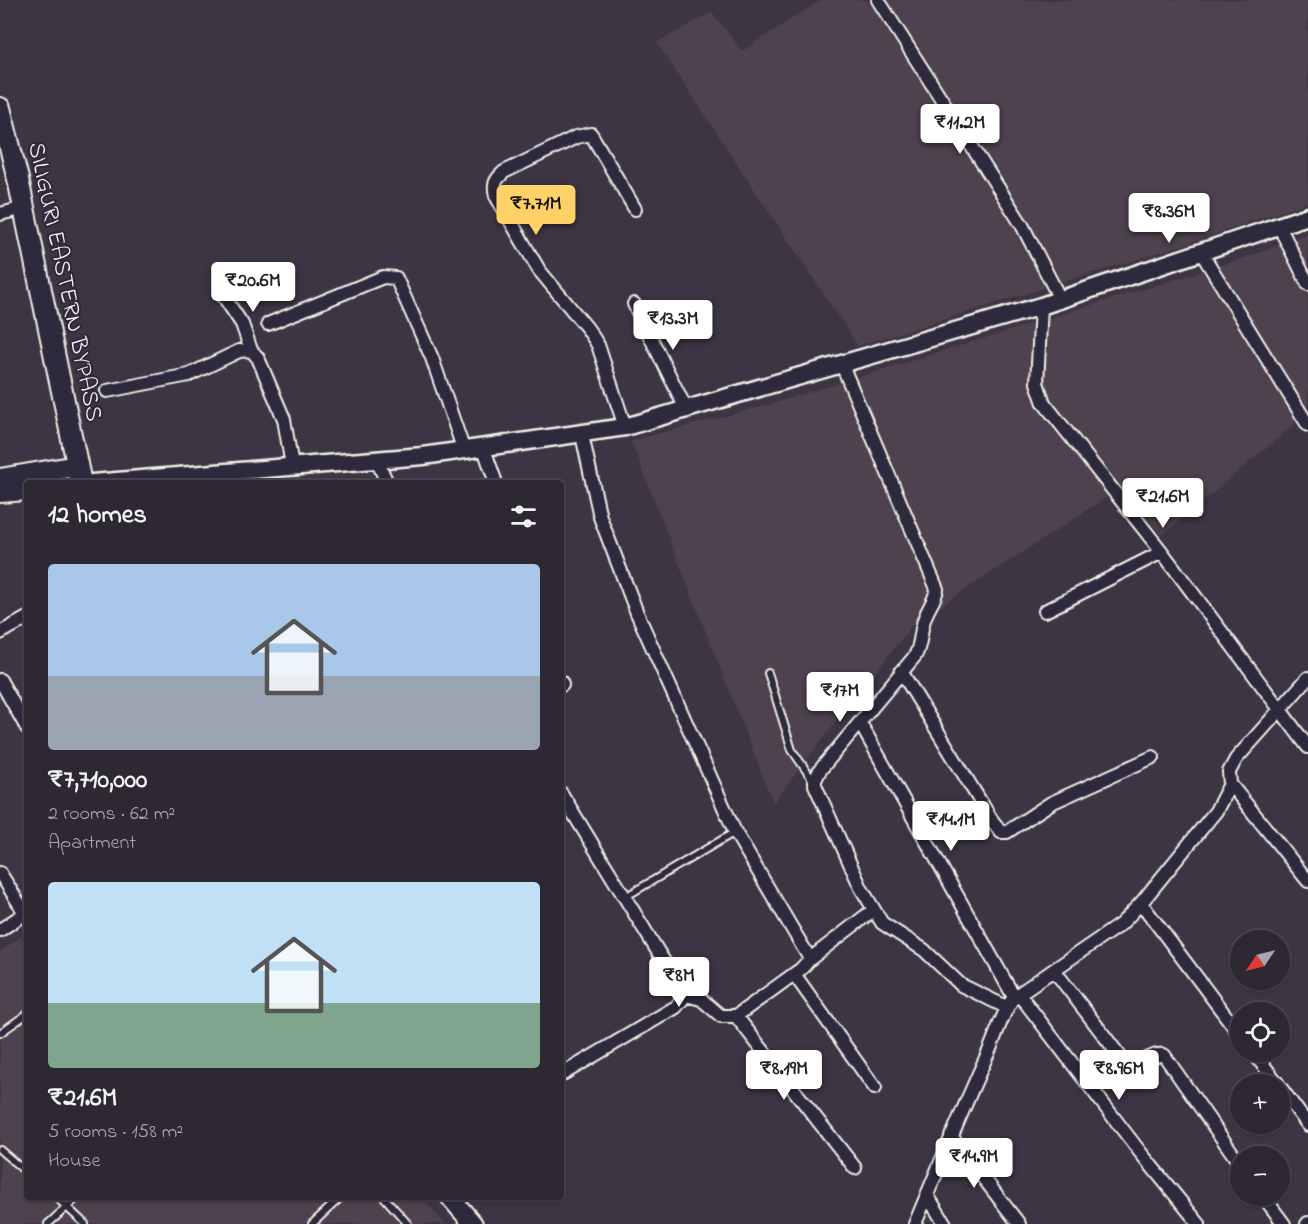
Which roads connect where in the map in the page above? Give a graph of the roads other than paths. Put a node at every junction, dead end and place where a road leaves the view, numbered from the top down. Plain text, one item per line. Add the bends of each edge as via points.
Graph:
1 (878, 0) edge
2 (0, 108) edge
3 (24, 208) junction
4 (635, 209) dead end
5 (0, 214) edge
6 (1308, 216) edge
7 (1279, 225) junction
8 (1201, 252) junction
9 (1308, 284) edge
10 (222, 294) dead end
11 (1060, 299) junction
12 (634, 304) dead end
13 (1041, 306) junction
14 (267, 324) dead end
15 (251, 350) junction
16 (842, 365) junction
17 (107, 391) dead end
18 (687, 411) junction
19 (1308, 425) edge
20 (625, 427) junction
21 (582, 435) junction
22 (484, 449) junction
23 (464, 451) junction
24 (376, 460) junction
25 (292, 466) junction
26 (79, 475) edge
27 (0, 479) edge
28 (127, 480) edge
29 (386, 480) edge
30 (495, 480) edge
31 (24, 489) edge
32 (0, 492) edge
33 (1162, 552) junction
34 (1045, 611) dead end
35 (24, 620) edge
36 (0, 633) edge
37 (901, 671) junction
38 (768, 673) dead end
39 (1308, 678) edge
40 (0, 680) edge
41 (1279, 709) junction
42 (24, 723) edge
43 (860, 723) junction
44 (1308, 747) edge
45 (1153, 757) dead end
46 (815, 783) junction
47 (1230, 784) junction
48 (564, 798) edge
49 (735, 831) junction
50 (0, 873) edge
51 (1308, 881) edge
52 (625, 897) junction
53 (1141, 903) junction
54 (24, 910) edge
55 (872, 911) junction
56 (24, 914) edge
57 (0, 930) edge
58 (810, 959) junction
59 (1054, 970) junction
60 (794, 974) junction
61 (686, 995) junction
62 (1013, 999) junction
63 (24, 1016) edge
64 (736, 1016) junction
65 (1230, 1022) edge
66 (0, 1033) edge
67 (1261, 1062) edge
68 (564, 1073) edge
69 (1270, 1074) edge
70 (875, 1088) dead end
71 (1290, 1101) edge
72 (1308, 1125) edge
73 (951, 1136) junction
74 (0, 1150) edge
75 (1230, 1150) edge
76 (855, 1168) dead end
77 (24, 1170) edge
78 (927, 1196) junction
79 (60, 1200) edge
80 (75, 1200) edge
81 (338, 1200) edge
82 (387, 1200) edge
83 (453, 1200) edge
84 (1270, 1206) edge
85 (68, 1207) junction
86 (48, 1224) edge
87 (86, 1224) edge
88 (312, 1224) edge
89 (408, 1224) edge
90 (473, 1224) edge
91 (915, 1224) edge
92 (945, 1224) edge
93 (1019, 1224) edge
94 (1199, 1224) edge
95 (1284, 1224) edge

1 - 11 street via 1022,225
2 - 3 main road, SILIGURI EASTERN BYPASS
3 - 5 street
3 - 26 main road, SILIGURI EASTERN BYPASS
4 - 20 street via 591,134 576,137 504,172 494,187 538,270 597,345
6 - 7 street
7 - 8 street
7 - 9 street
8 - 11 street
8 - 19 street
10 - 15 street via 242,324
11 - 13 street
12 - 18 street
13 - 16 street
13 - 33 street via 1036,383 1044,403
14 - 23 street via 383,277 396,278 432,358
15 - 17 street via 239,351 189,375
15 - 25 street via 284,419
16 - 18 street
16 - 37 street via 937,589 923,622 919,649
18 - 20 street
20 - 21 street
21 - 22 street
21 - 49 street via 600,517 637,612
22 - 23 street
22 - 30 street
23 - 24 street
24 - 25 street
24 - 29 street
25 - 28 street
26 - 27 main road, SILIGURI EASTERN BYPASS
31 - 32 main road
33 - 34 street
33 - 41 street
35 - 36 street
37 - 43 street
37 - 45 street via 1001,832 1007,832 1051,803
38 - 46 lane via 792,750
39 - 41 street
40 - 42 street
41 - 44 street
41 - 47 street via 1236,759 1229,772
43 - 46 street via 820,770
43 - 62 street
46 - 55 street
47 - 51 street
47 - 53 street via 1216,811
48 - 52 street
49 - 52 lane
49 - 58 street
50 - 54 street
52 - 61 street
53 - 59 street via 1121,924
53 - 65 street
55 - 58 street
55 - 62 street via 882,923 924,950 962,984
56 - 57 street
58 - 60 street
59 - 62 street
59 - 75 street via 1125,1063 1135,1065 1164,1055
60 - 64 street
60 - 70 street
61 - 64 street via 701,999 721,1016
61 - 68 street via 676,1007
62 - 73 street
62 - 94 street
63 - 66 lane
64 - 76 street
67 - 69 street
71 - 72 street
73 - 78 street
73 - 93 street
74 - 77 lane
78 - 91 street
78 - 92 street
79 - 85 lane
80 - 85 lane
81 - 88 lane
82 - 89 lane
83 - 90 main road
84 - 95 street
85 - 86 lane
85 - 87 lane

